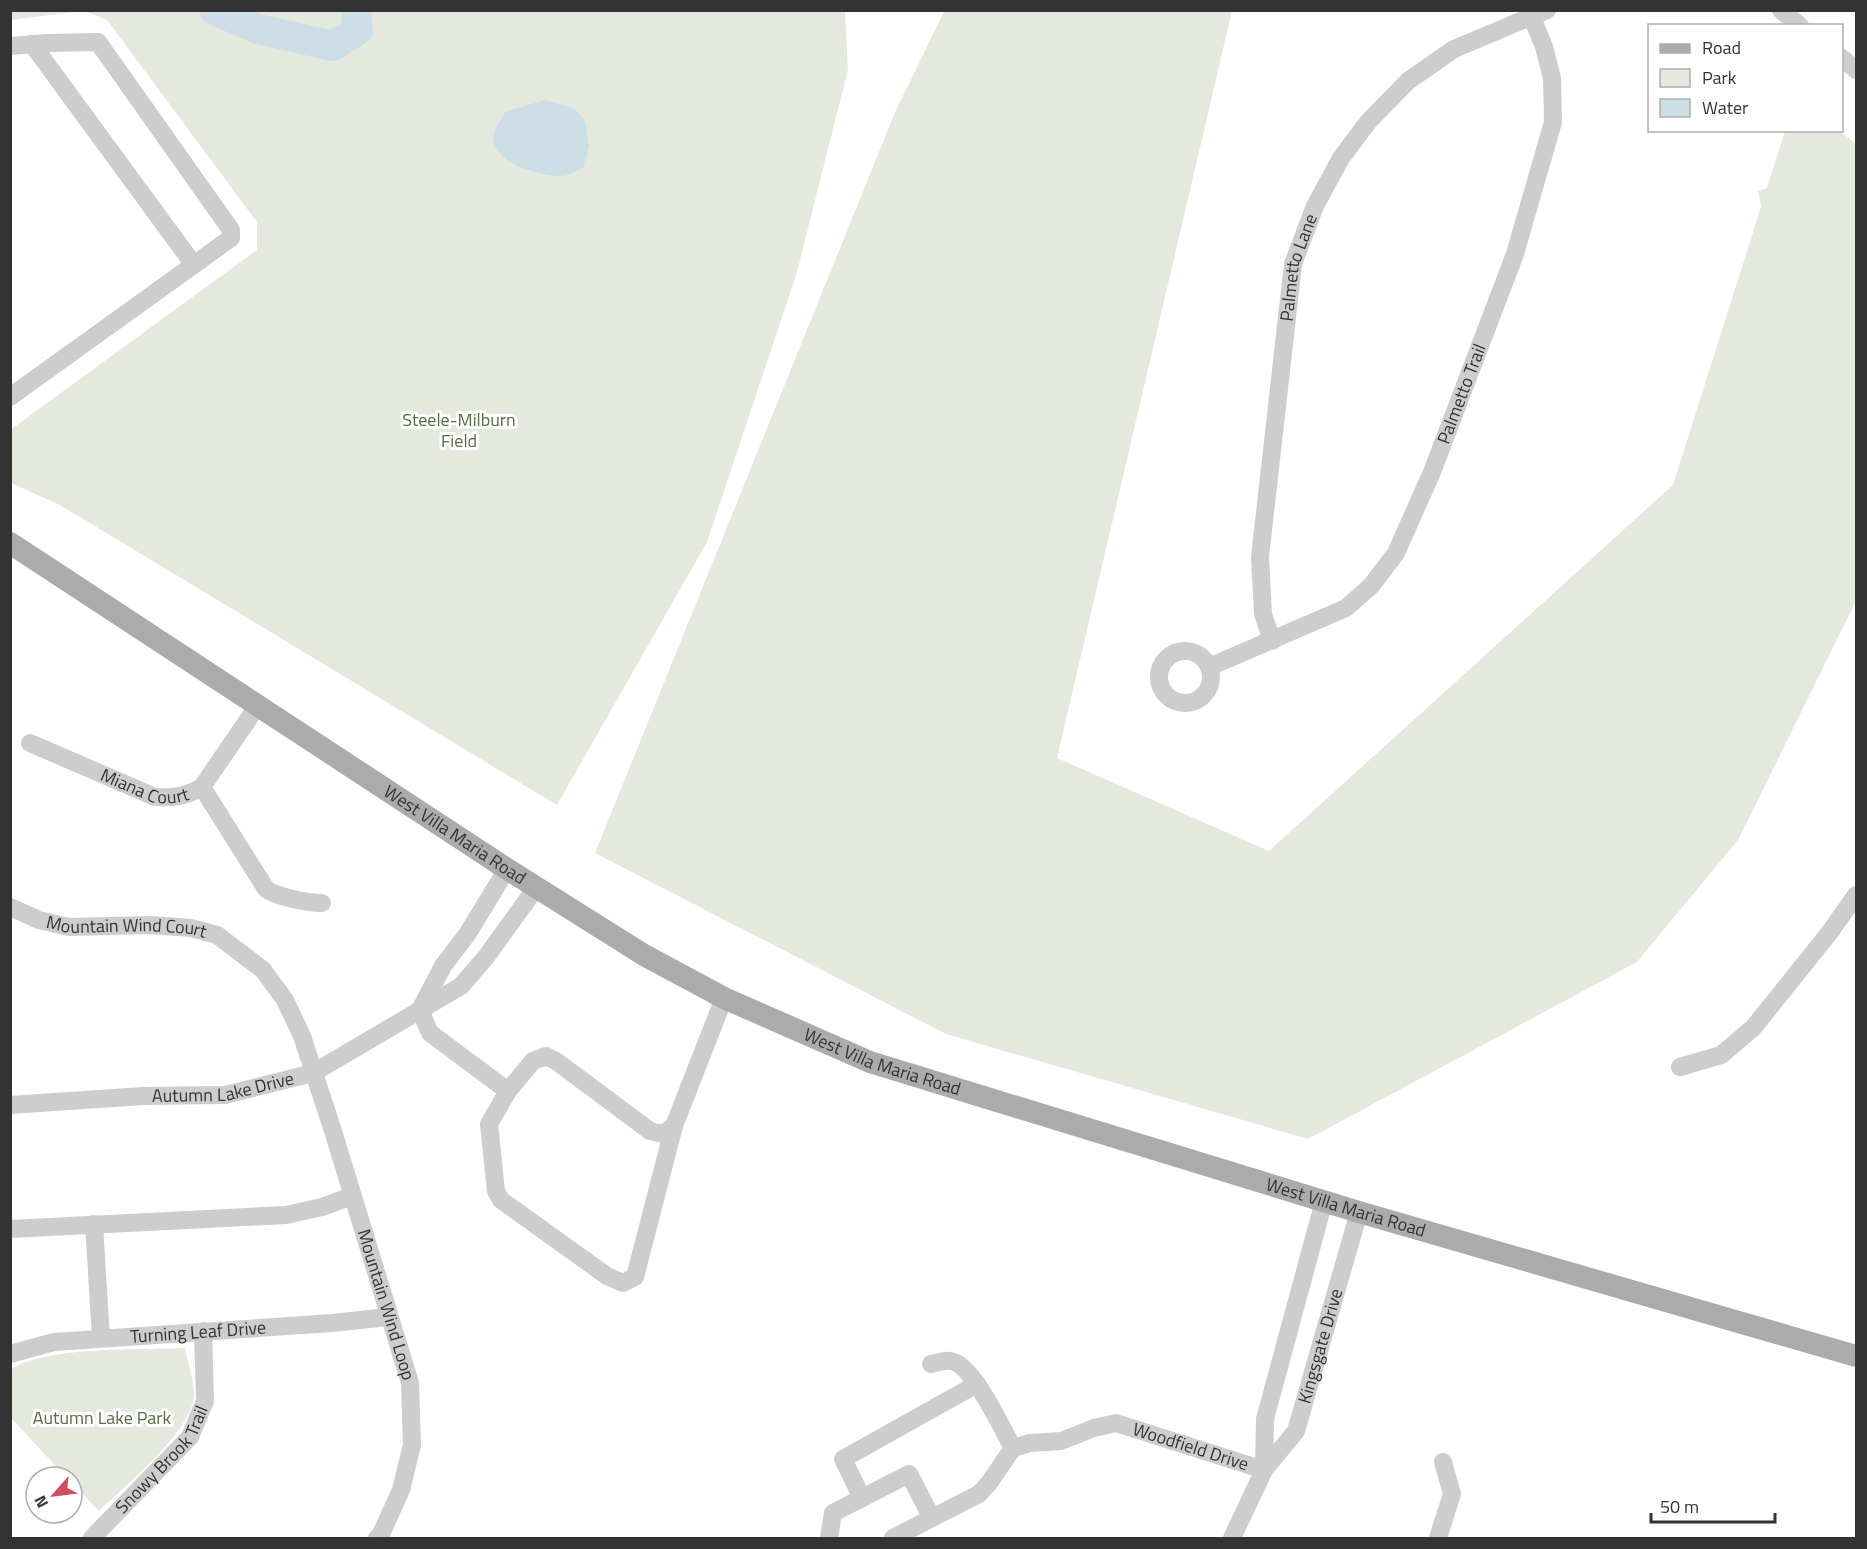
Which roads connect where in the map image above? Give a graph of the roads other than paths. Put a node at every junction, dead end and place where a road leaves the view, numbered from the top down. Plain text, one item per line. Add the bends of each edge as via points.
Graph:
1 (1781, 10) edge
2 (1540, 14) edge
3 (1798, 24) edge
4 (32, 44) junction
5 (10, 46) edge
6 (1843, 59) edge
7 (1857, 70) edge
8 (194, 265) junction
9 (10, 397) edge
10 (10, 543) edge
11 (1272, 640) junction
12 (1209, 667) dead end
13 (258, 705) junction
14 (30, 743) dead end
15 (202, 787) junction
16 (507, 870) junction
17 (536, 888) junction
18 (1857, 895) edge
19 (322, 903) dead end
20 (10, 907) edge
21 (724, 998) junction
22 (420, 1010) junction
23 (1680, 1067) dead end
24 (313, 1073) junction
25 (508, 1091) junction
26 (10, 1105) edge
27 (675, 1126) junction
28 (352, 1196) junction
29 (1324, 1201) junction
30 (1359, 1212) junction
31 (94, 1224) junction
32 (10, 1228) edge
33 (389, 1317) junction
34 (203, 1331) junction
35 (101, 1338) junction
36 (10, 1354) edge
37 (1857, 1356) edge
38 (931, 1364) dead end
39 (977, 1384) junction
40 (1013, 1448) junction
41 (1443, 1462) dead end
42 (1264, 1470) junction
43 (862, 1498) junction
44 (932, 1518) junction
45 (92, 1539) edge
46 (377, 1539) edge
47 (829, 1539) edge
48 (893, 1539) edge
49 (1232, 1539) edge
50 (1438, 1539) edge

1 - 3 street
2 - 11 street, Palmetto Trail via 1552,78 1553,122 1515,254 1432,472 1396,553 1371,586 1346,608
2 - 11 street, Palmetto Lane via 1454,49 1408,81 1368,122 1341,158 1315,206 1293,264 1260,557 1263,614
4 - 5 street
4 - 8 street
4 - 8 street via 98,42 231,230 231,238
6 - 7 street
8 - 9 street
10 - 13 main road, West Villa Maria Road
11 - 12 street, Palmetto Trail
13 - 15 street, Miana Court
13 - 16 main road, West Villa Maria Road
14 - 15 street, Miana Court via 154,797 175,798
15 - 19 street via 266,889
16 - 17 main road, West Villa Maria Road
16 - 22 street via 443,966
17 - 21 main road, West Villa Maria Road via 644,955
17 - 22 street, Autumn Lake Drive via 461,986
18 - 23 street via 1753,1028 1721,1055
20 - 24 street, Mountain Wind Court via 39,920 69,927 150,925 191,928 217,935 263,970 285,1000
21 - 27 street
21 - 29 main road, West Villa Maria Road via 870,1062
22 - 24 street, Autumn Lake Drive
22 - 25 street via 430,1033
24 - 26 street, Autumn Lake Drive via 225,1095
24 - 28 street, Mountain Wind Loop
25 - 27 street via 533,1061 546,1056 650,1131 663,1134
25 - 27 street via 489,1124 496,1191 501,1200 607,1276 623,1283 634,1277
28 - 31 street via 286,1215
28 - 33 street, Mountain Wind Loop
29 - 30 main road, West Villa Maria Road
29 - 42 street, Kingsgate Drive via 1265,1419
30 - 37 main road, West Villa Maria Road
30 - 42 street, Kingsgate Drive via 1296,1431
31 - 32 street
31 - 35 street
33 - 34 street, Turning Leaf Drive
33 - 46 street, Mountain Wind Loop via 410,1383 412,1445 401,1490
34 - 35 street, Turning Leaf Drive
34 - 45 street, Snowy Brook Trail via 205,1401 190,1437
35 - 36 street, Turning Leaf Drive via 54,1342
38 - 39 street via 951,1361 963,1366
39 - 40 street
39 - 43 street via 843,1459
40 - 42 street, Woodfield Drive via 1061,1442 1116,1423
40 - 44 street via 979,1494
41 - 50 street via 1452,1494
42 - 49 street, Kingsgate Drive
43 - 44 street via 909,1474
43 - 47 street via 833,1513
44 - 48 street

